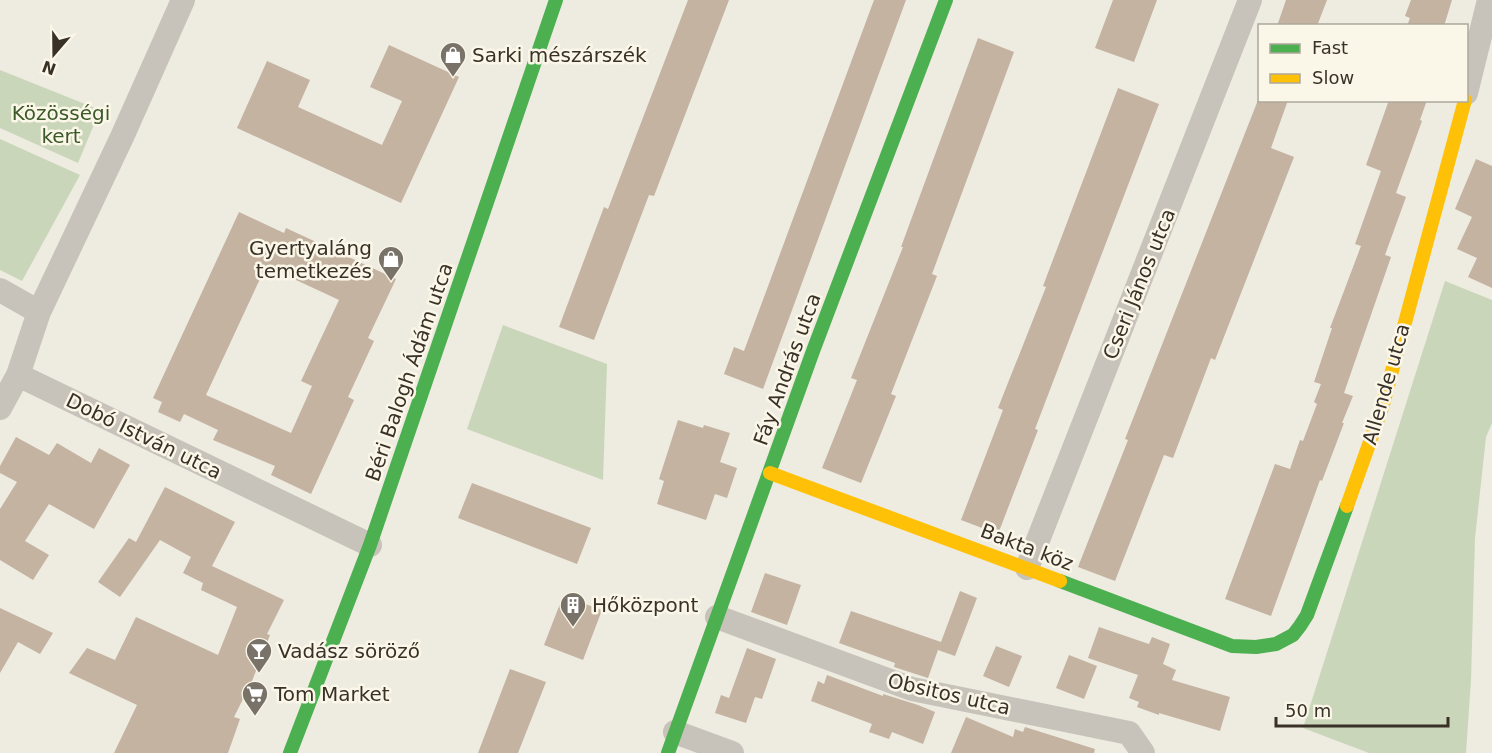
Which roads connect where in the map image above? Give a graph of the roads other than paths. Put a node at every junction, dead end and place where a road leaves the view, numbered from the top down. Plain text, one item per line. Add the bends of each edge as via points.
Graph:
1 (183, 0) edge
2 (556, 0) edge
3 (946, 0) edge
4 (1250, 0) edge
5 (1489, 0) edge
6 (1468, 89) edge
7 (1464, 102) edge
8 (0, 291) edge
9 (39, 312) junction
10 (18, 375) junction
11 (0, 408) edge
12 (770, 473) junction
13 (370, 545) junction
14 (1028, 568) junction
15 (717, 618) junction
16 (1271, 646) joint
17 (672, 743) edge
18 (290, 753) edge
19 (732, 753) edge
20 (1143, 753) edge

1 - 9 street
2 - 13 street, Béri Balogh Ádám utca
3 - 12 street, Fáy András utca
4 - 14 street, Cseri János utca
5 - 6 street
7 - 16 street, Allende utca via 1382,408 1307,615 1288,640
8 - 9 street
9 - 10 street
10 - 11 street
10 - 13 street, Dobó István utca
12 - 14 street, Bakta köz
12 - 15 street, Fáy András utca
13 - 18 street, Béri Balogh Ádám utca
14 - 16 street, Bakta köz via 1232,646
15 - 17 street, Fáy András utca
15 - 20 street, Obsitos utca via 912,689 1129,733
17 - 19 street

